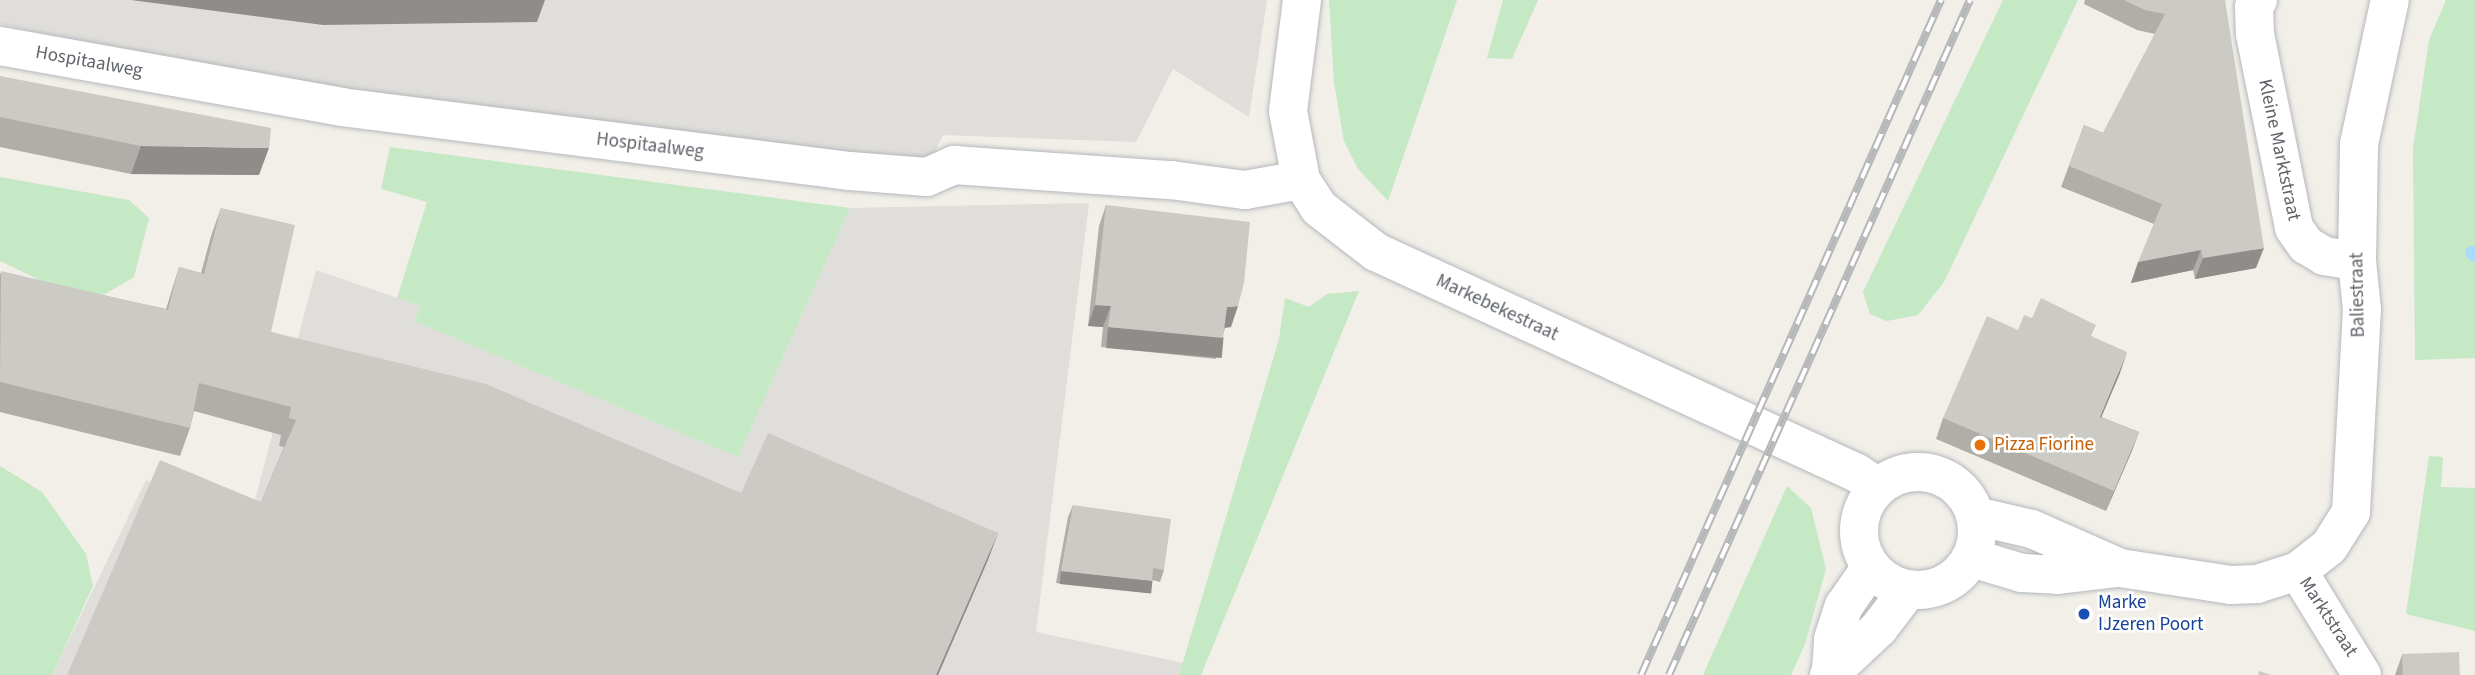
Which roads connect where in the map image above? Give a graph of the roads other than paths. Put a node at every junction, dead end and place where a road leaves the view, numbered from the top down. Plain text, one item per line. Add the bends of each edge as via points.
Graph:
1 (1302, 0) edge
2 (2258, 0) edge
3 (2390, 0) edge
4 (0, 46) edge
5 (1301, 180) junction
6 (2357, 261) junction
7 (1878, 487) junction
8 (1976, 516) junction
9 (1972, 558) junction
10 (1871, 567) junction
11 (2120, 568) junction
12 (2298, 571) junction
13 (1908, 590) junction
14 (1830, 673) edge
15 (2362, 675) edge

1 - 5 street, Markebekestraat via 1288,111
2 - 6 street, Kleine Marktstraat via 2255,34 2294,228 2306,245 2324,256
3 - 6 street, Baliestraat via 2359,144
4 - 5 street, Hospitaalweg via 341,107 850,171 927,177 954,165 1171,180 1245,190
5 - 7 street, Markebekestraat via 1319,208 1376,252
6 - 12 street, Baliestraat via 2362,310 2351,512 2329,547
7 - 8 street via 1899,474 1924,471 1947,479 1966,494
7 - 10 street via 1860,517 1861,543
8 - 9 street
8 - 11 street, Marktstraat via 2032,529
9 - 11 street, Marktstraat via 2022,573 2058,575
9 - 13 street via 1961,574 1945,585
10 - 13 street via 1887,582
10 - 14 street via 1844,606 1833,639
11 - 12 street, Marktstraat via 2231,584 2257,584
12 - 15 street, Marktstraat
13 - 14 street via 1878,628

